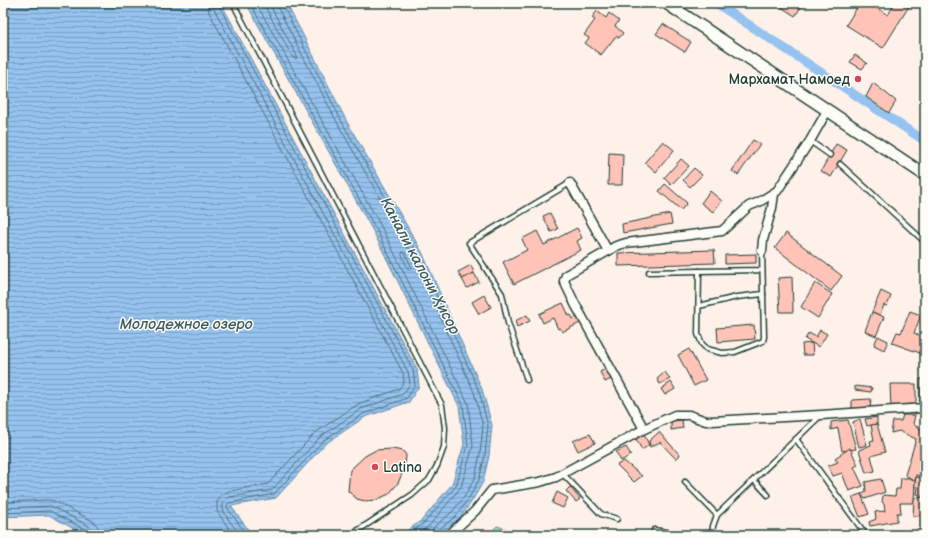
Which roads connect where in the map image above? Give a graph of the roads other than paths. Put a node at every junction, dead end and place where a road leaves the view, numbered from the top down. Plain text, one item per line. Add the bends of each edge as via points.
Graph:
1 (233, 3) edge
2 (666, 3) edge
3 (828, 111) junction
4 (810, 141) junction
5 (830, 155) dead end
6 (840, 164) dead end
7 (925, 175) edge
8 (570, 183) joint
9 (774, 194) junction
10 (925, 242) edge
11 (608, 251) junction
12 (762, 251) joint
13 (762, 270) junction
14 (699, 271) junction
15 (649, 272) dead end
16 (763, 294) junction
17 (699, 306) junction
18 (526, 380) dead end
19 (925, 408) edge
20 (821, 415) junction
21 (644, 429) junction
22 (796, 439) junction
23 (563, 474) junction
24 (754, 480) junction
25 (685, 482) dead end
26 (768, 495) dead end
27 (717, 515) junction
28 (617, 519) dead end
29 (654, 530) dead end
30 (351, 535) edge
31 (449, 535) edge
32 (684, 535) edge
33 (712, 535) edge
34 (866, 535) edge

1 - 30 lane via 442,405 444,447 429,480 412,495
2 - 3 street
3 - 4 street
3 - 7 street
4 - 5 lane
4 - 9 street
6 - 10 lane
8 - 11 street
8 - 18 lane via 469,243 502,294 509,328
9 - 11 street via 749,206 722,231 626,243
9 - 12 street
11 - 21 street via 566,275 564,282
12 - 13 lane
13 - 14 lane
13 - 16 lane
14 - 15 lane
14 - 17 lane
16 - 17 lane
16 - 17 lane via 763,341 735,352 722,353 707,349 702,344 698,334
19 - 20 street
20 - 21 street via 712,421 683,414
20 - 22 lane
21 - 23 street
22 - 24 lane
22 - 34 lane
23 - 28 lane via 600,514
23 - 31 street via 548,480 492,490
24 - 26 lane
24 - 27 lane
25 - 27 lane
27 - 33 lane
29 - 32 lane

